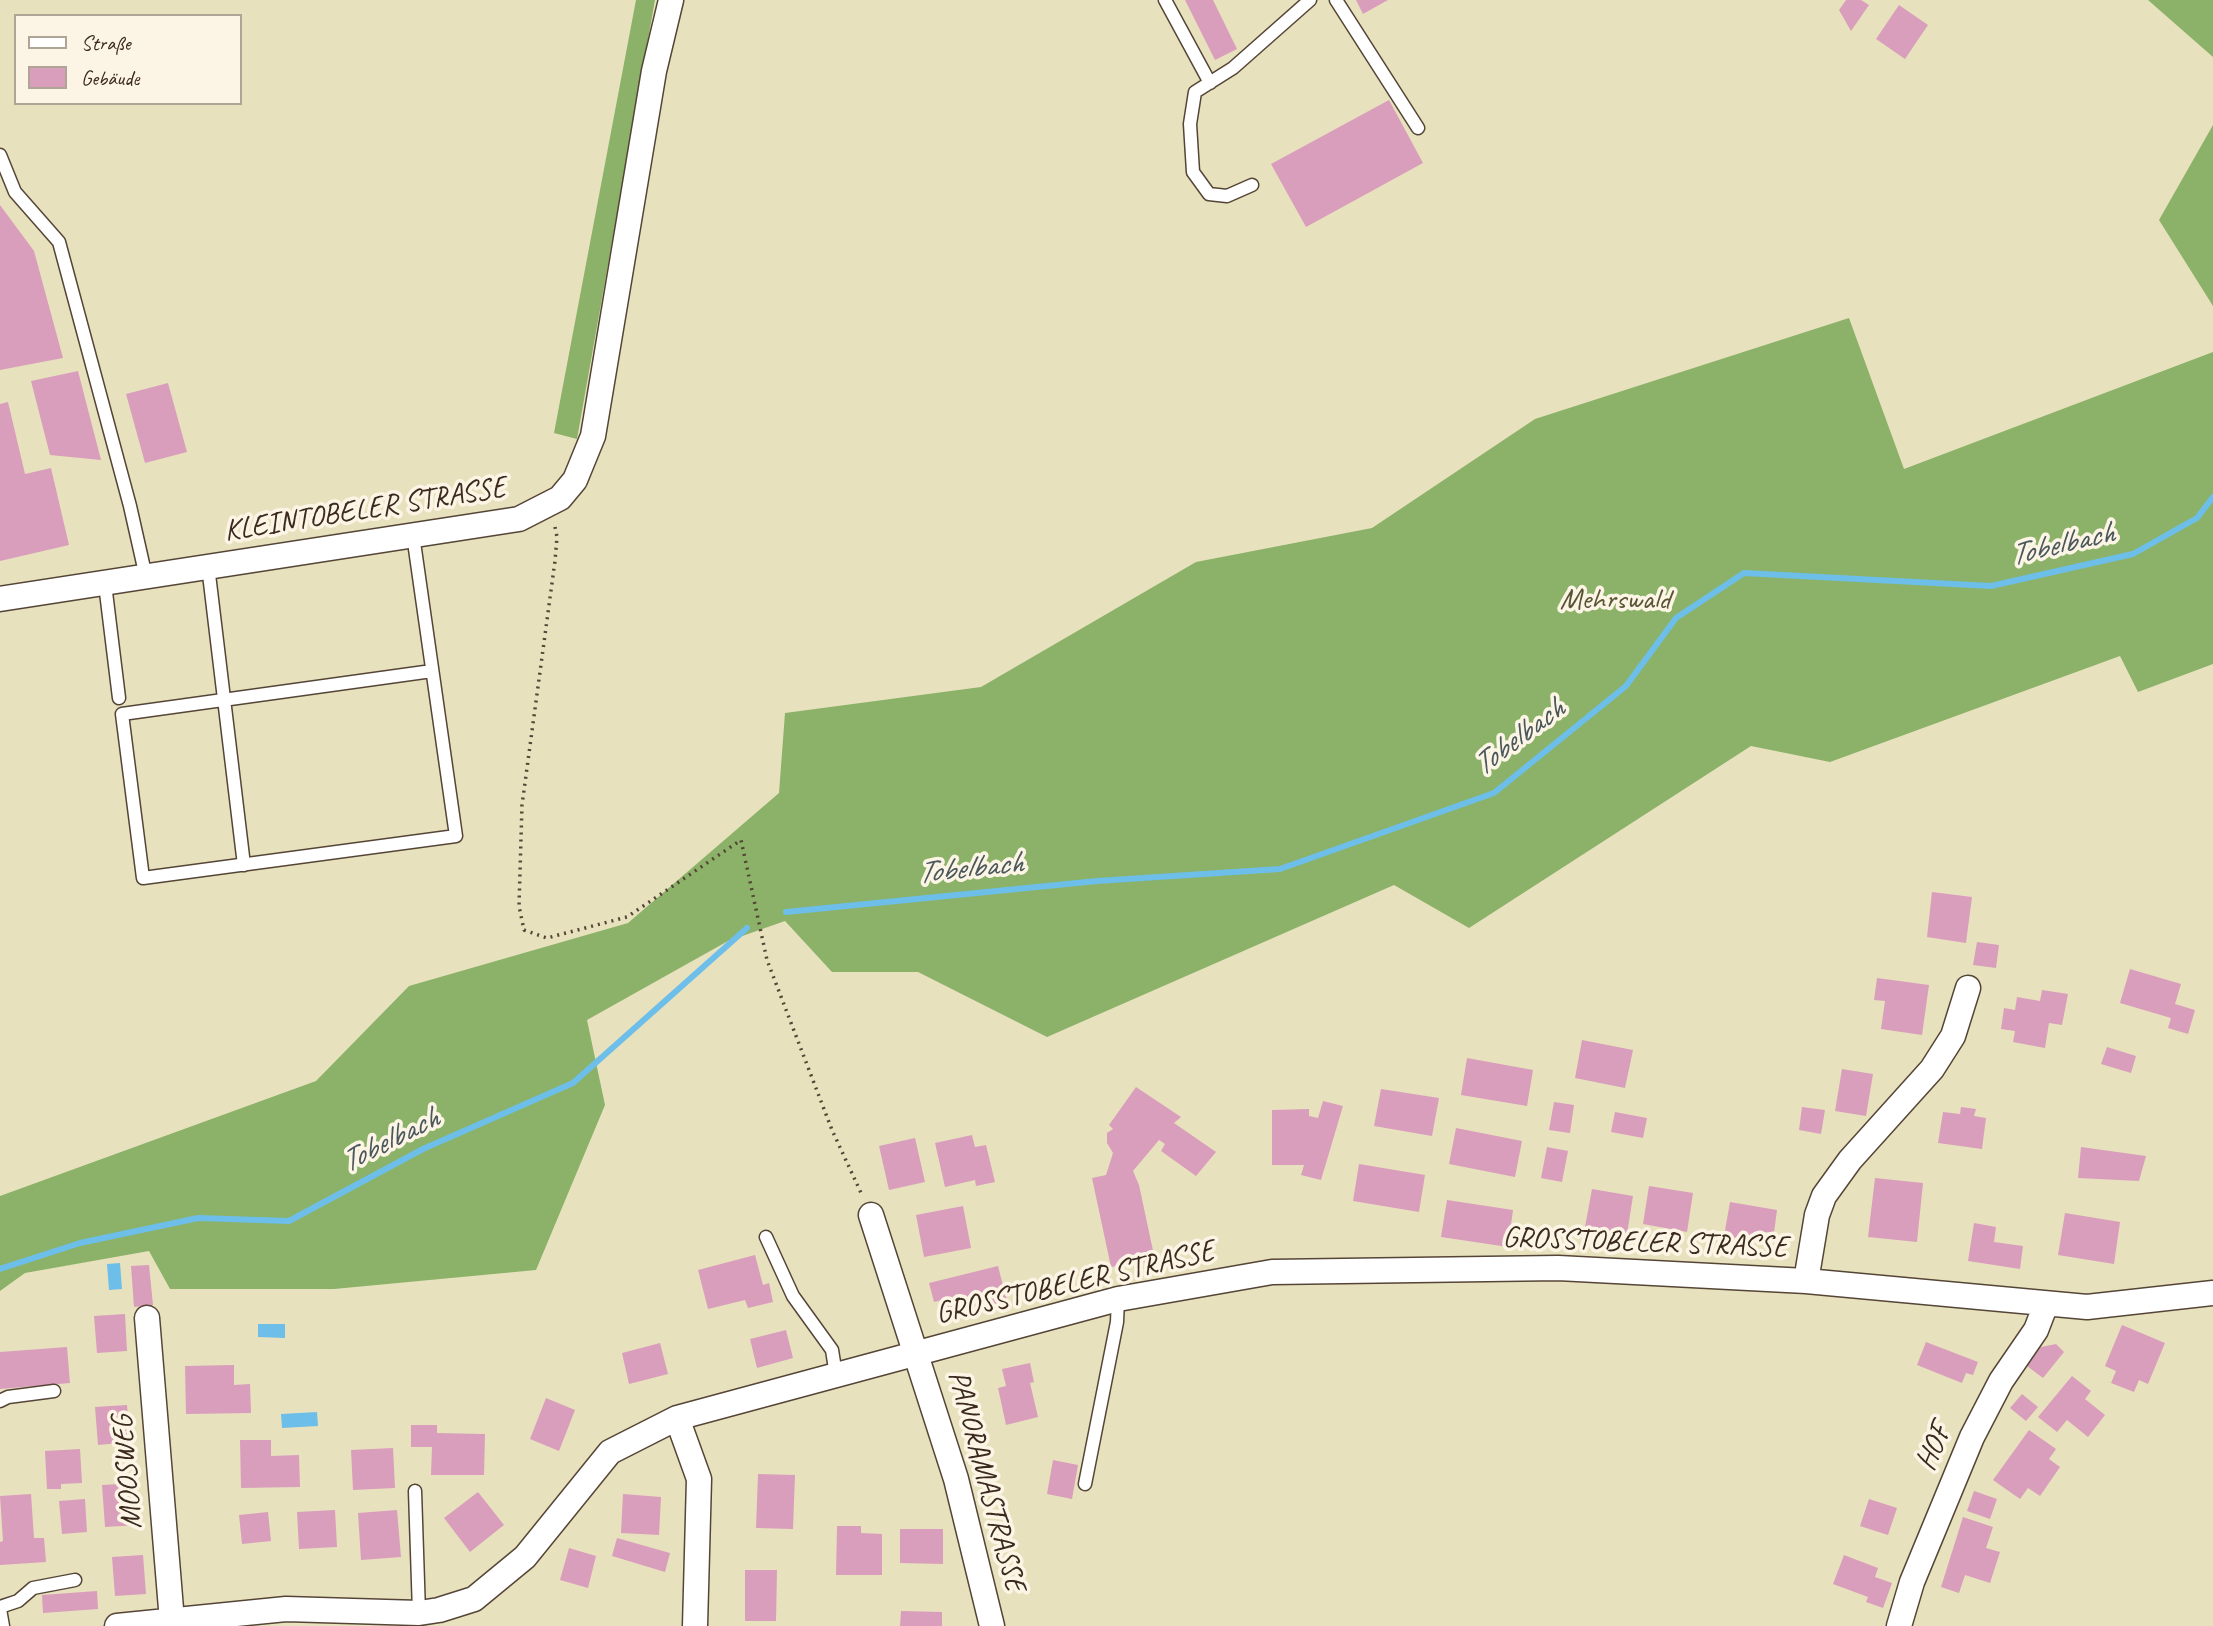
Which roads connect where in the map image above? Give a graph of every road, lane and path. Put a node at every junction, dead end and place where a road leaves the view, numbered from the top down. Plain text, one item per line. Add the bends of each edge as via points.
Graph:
1 (671, 0) edge
2 (1165, 0) edge
3 (1310, 0) edge
4 (1336, 0) edge
5 (1210, 82) junction
6 (1418, 128) dead end
7 (0, 155) edge
8 (1252, 185) dead end
9 (549, 505) junction
10 (413, 535) junction
11 (208, 566) junction
12 (146, 577) junction
13 (105, 583) junction
14 (0, 598) edge
15 (432, 671) junction
16 (120, 698) dead end
17 (224, 699) junction
18 (244, 865) junction
19 (1968, 988) dead end
20 (871, 1214) joint
21 (766, 1237) dead end
22 (1806, 1281) junction
23 (2213, 1293) edge
24 (1118, 1299) junction
25 (2046, 1304) junction
26 (147, 1318) dead end
27 (917, 1353) junction
28 (836, 1375) junction
29 (54, 1391) dead end
30 (0, 1401) edge
31 (677, 1418) junction
32 (1085, 1484) dead end
33 (415, 1491) dead end
34 (75, 1580) dead end
35 (0, 1608) edge
36 (419, 1613) junction
37 (286, 1617) edge
38 (172, 1620) junction
39 (3, 1626) edge
40 (117, 1626) edge
41 (695, 1626) edge
42 (992, 1626) edge
43 (1899, 1626) edge

1 - 9 street, KLEINTOBELER STRASSE via 654,71 593,436 575,480
2 - 5 lane
3 - 5 lane via 1233,68
4 - 6 lane
5 - 8 lane via 1195,92 1190,124 1193,172 1209,194 1227,195
7 - 12 lane via 15,192 60,242
9 - 10 street, KLEINTOBELER STRASSE via 519,519
9 - 20 path via 557,537 522,805 519,906 524,930 547,938 627,917 741,839 767,960 832,1130
10 - 11 street, KLEINTOBELER STRASSE
10 - 15 lane
11 - 12 street, KLEINTOBELER STRASSE
11 - 17 lane
12 - 13 street, KLEINTOBELER STRASSE
13 - 14 street, KLEINTOBELER STRASSE
13 - 16 lane
15 - 17 lane
15 - 18 lane via 456,836
17 - 18 lane
17 - 18 lane via 122,714 143,878
19 - 22 street via 1953,1036 1932,1069 1850,1160 1824,1196 1816,1215
20 - 27 street, PANORAMASTRASSE
21 - 28 lane via 793,1296 832,1350
22 - 24 street, GROSSTOBELER STRASSE via 1558,1268 1400,1268 1272,1272
22 - 25 street, GROSSTOBELER STRASSE
23 - 25 street, GROSSTOBELER STRASSE via 2087,1307
24 - 27 street, GROSSTOBELER STRASSE
24 - 32 lane via 1118,1322
25 - 43 street, HOF via 2036,1330 2001,1381 1972,1437 1912,1581
26 - 38 street, MOOSWEG
27 - 28 street, GROSSTOBELER STRASSE
27 - 42 street, PANORAMASTRASSE via 956,1479
28 - 31 street, GROSSTOBELER STRASSE
29 - 30 lane
31 - 36 street, GROSSTOBELER STRASSE via 610,1452 525,1557 474,1599
31 - 41 street via 699,1479
33 - 36 lane
34 - 35 lane via 33,1588
35 - 39 lane
36 - 37 street, GROSSTOBELER STRASSE
37 - 38 street, GROSSTOBELER STRASSE
38 - 40 street, GROSSTOBELER STRASSE

